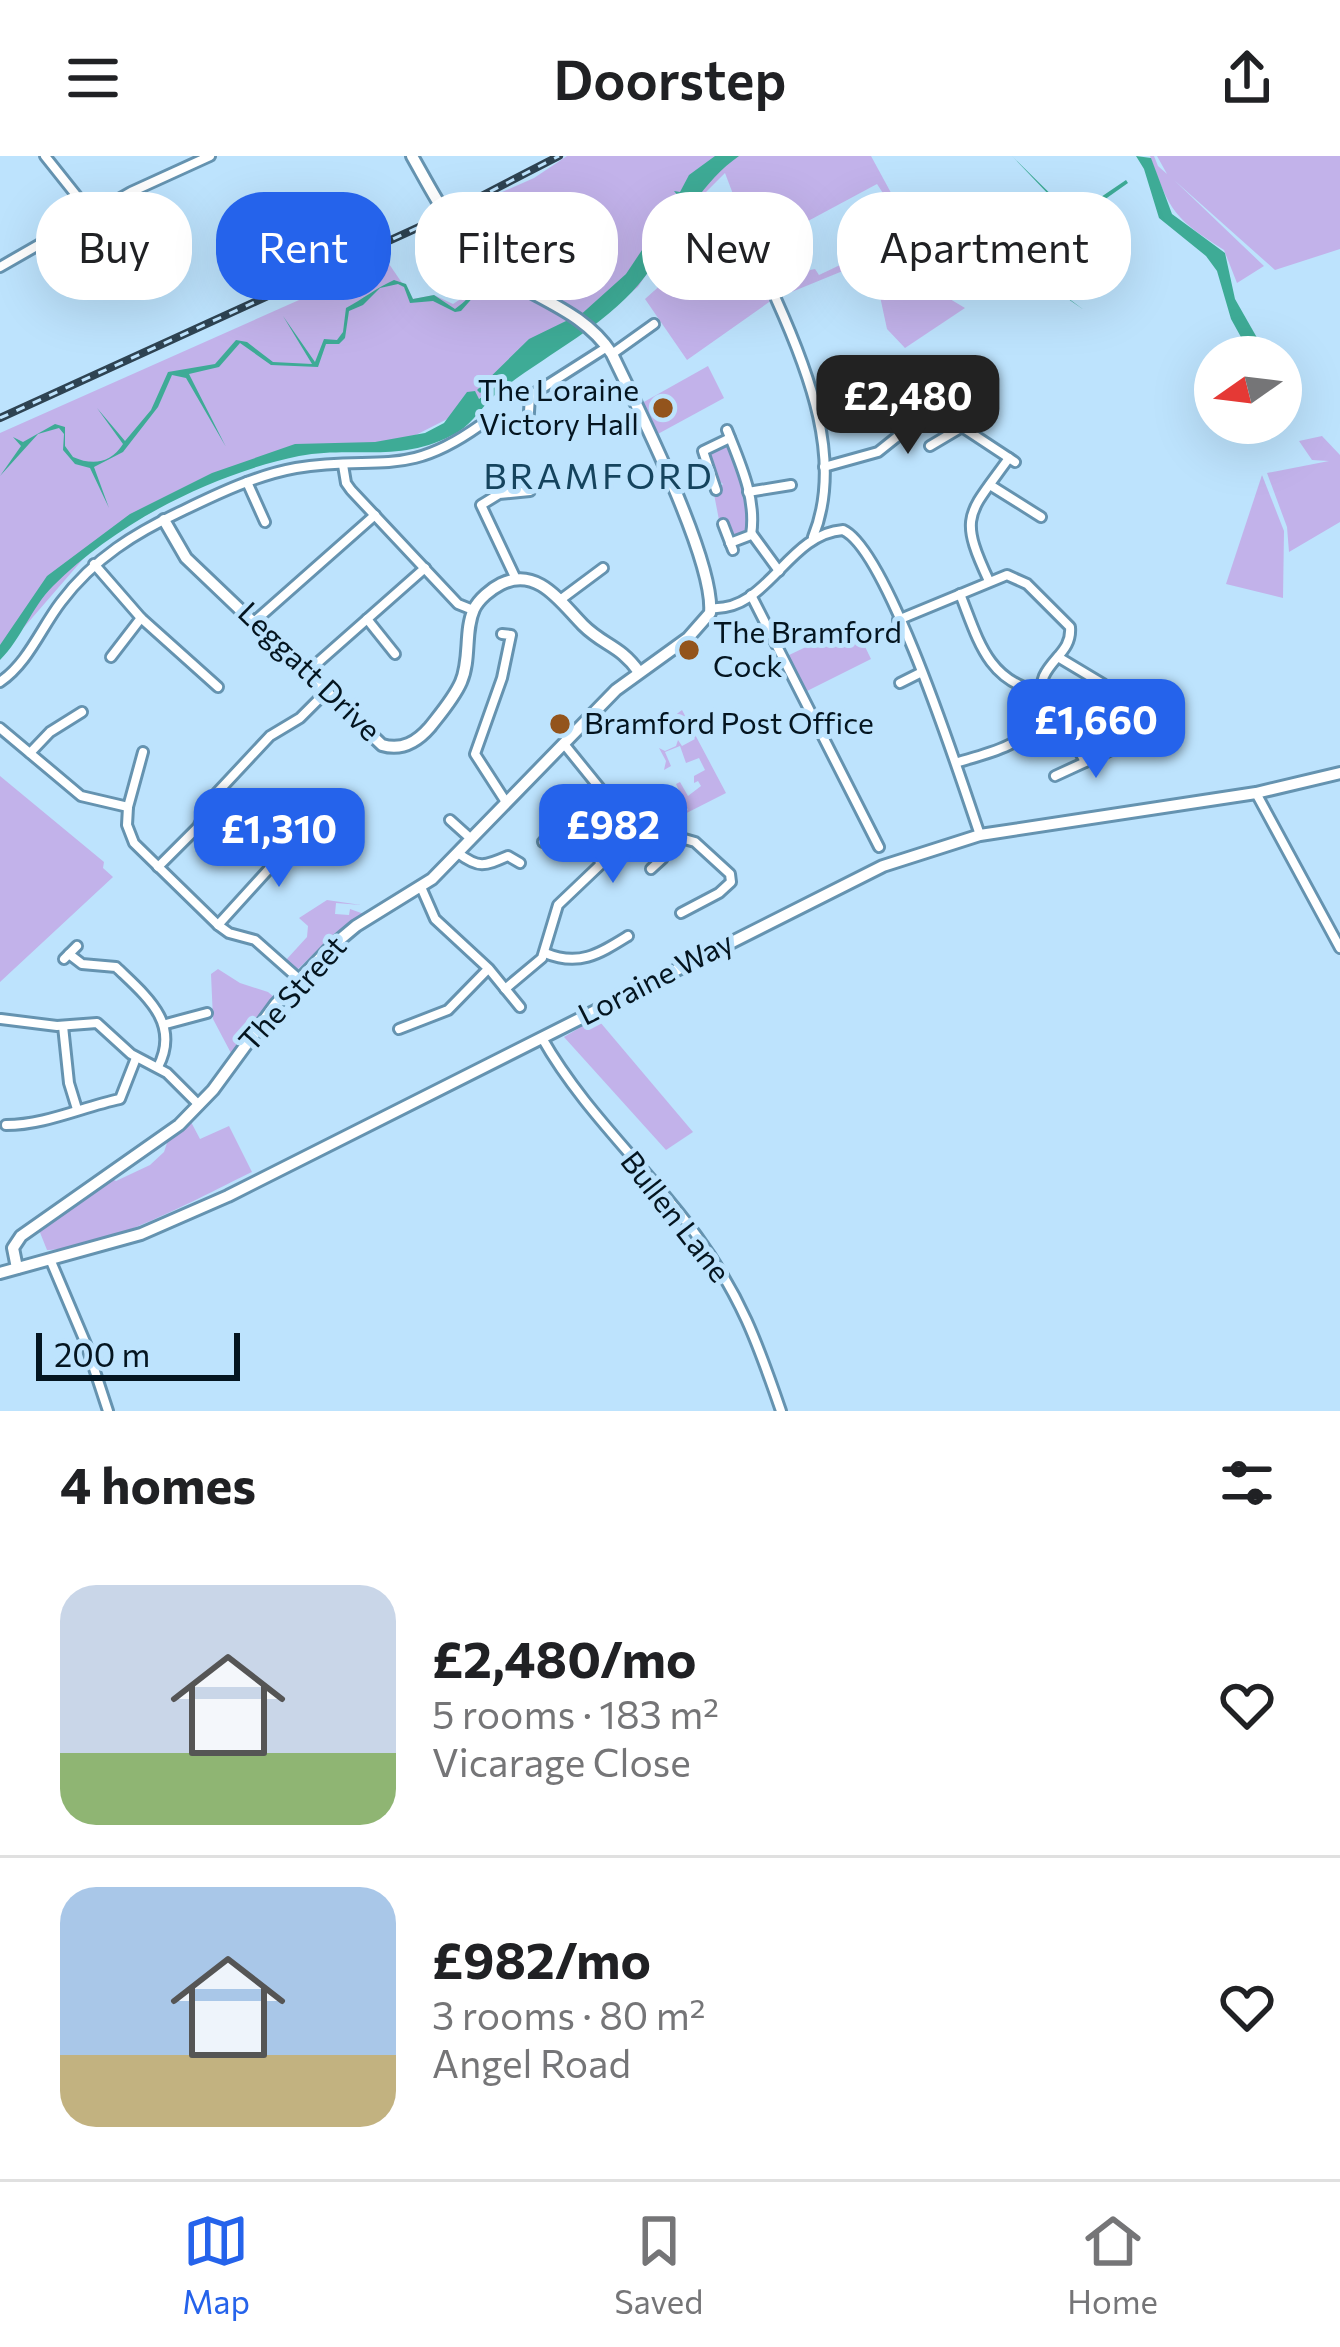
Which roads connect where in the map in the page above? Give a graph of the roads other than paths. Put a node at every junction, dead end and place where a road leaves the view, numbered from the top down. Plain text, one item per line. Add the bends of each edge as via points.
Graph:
1 (45, 156) edge
2 (210, 156) edge
3 (412, 156) edge
4 (74, 192) edge
5 (137, 192) edge
6 (36, 246) edge
7 (0, 267) edge
8 (776, 300) edge
9 (653, 324) dead end
10 (609, 350) junction
11 (898, 397) dead end
12 (524, 422) dead end
13 (479, 426) dead end
14 (930, 446) dead end
15 (344, 465) junction
16 (824, 467) junction
17 (247, 482) junction
18 (791, 484) dead end
19 (990, 485) junction
20 (530, 490) dead end
21 (716, 490) dead end
22 (748, 492) junction
23 (481, 505) junction
24 (470, 510) dead end
25 (823, 513) junction
26 (375, 515) junction
27 (1041, 518) dead end
28 (164, 520) junction
29 (265, 522) dead end
30 (723, 524) dead end
31 (843, 530) junction
32 (752, 534) junction
33 (813, 539) junction
34 (94, 564) junction
35 (425, 568) junction
36 (603, 568) dead end
37 (779, 571) junction
38 (516, 580) junction
39 (989, 581) junction
40 (960, 594) junction
41 (751, 595) junction
42 (560, 600) junction
43 (711, 608) junction
44 (473, 610) junction
45 (141, 618) junction
46 (367, 619) junction
47 (898, 620) junction
48 (255, 621) junction
49 (502, 634) dead end
50 (395, 654) dead end
51 (111, 657) dead end
52 (1058, 657) junction
53 (639, 672) junction
54 (306, 673) junction
55 (921, 673) junction
56 (0, 682) edge
57 (900, 683) dead end
58 (218, 687) dead end
59 (326, 692) junction
60 (1040, 692) junction
61 (1038, 711) junction
62 (82, 712) dead end
63 (1120, 712) dead end
64 (0, 728) edge
65 (564, 744) junction
66 (1118, 747) dead end
67 (143, 752) dead end
68 (30, 754) junction
69 (1085, 762) junction
70 (956, 763) junction
71 (1340, 773) edge
72 (1055, 776) dead end
73 (1256, 793) junction
74 (506, 802) junction
75 (128, 807) junction
76 (451, 820) dead end
77 (635, 826) junction
78 (307, 827) dead end
79 (666, 834) junction
80 (980, 835) junction
81 (470, 838) junction
82 (543, 842) dead end
83 (873, 842) dead end
84 (627, 845) dead end
85 (458, 853) junction
86 (520, 863) dead end
87 (158, 867) junction
88 (651, 868) dead end
89 (421, 887) junction
90 (680, 914) dead end
91 (218, 925) junction
92 (628, 936) dead end
93 (1340, 948) edge
94 (545, 952) junction
95 (70, 953) dead end
96 (488, 969) junction
97 (299, 979) junction
98 (505, 988) junction
99 (520, 1007) dead end
100 (207, 1012) dead end
101 (1, 1019) edge
102 (166, 1024) junction
103 (63, 1026) junction
104 (399, 1029) dead end
105 (542, 1038) junction
106 (136, 1058) junction
107 (158, 1067) junction
108 (199, 1105) junction
109 (77, 1109) junction
110 (6, 1125) dead end
111 (50, 1259) junction
112 (16, 1268) junction
113 (0, 1273) edge
114 (108, 1411) edge
115 (781, 1411) edge

1 - 4 street
2 - 5 street
3 - 10 main road via 489,266 571,313
6 - 7 street
8 - 16 street via 812,390
9 - 10 street
10 - 12 street via 530,396
10 - 43 main road via 668,476
11 - 16 street via 912,418 908,428 878,452
13 - 15 street via 411,461
14 - 19 street via 962,427 1012,460
15 - 17 street
15 - 26 street via 346,483
16 - 25 street
17 - 28 street
17 - 29 street
18 - 22 street
19 - 27 street
19 - 39 street via 968,530
20 - 23 street
21 - 22 street via 703,453 728,434
22 - 32 street
23 - 24 street
23 - 38 street
25 - 31 street
25 - 33 street
26 - 35 street
26 - 48 street
28 - 34 street
28 - 48 main road, Leggatt Drive via 186,559
30 - 32 street via 732,546
31 - 33 street
31 - 47 street via 862,544
32 - 37 street
33 - 37 street
34 - 45 street
34 - 56 street
35 - 44 street
35 - 46 street
36 - 42 street
37 - 41 street
38 - 42 main road via 542,585
38 - 44 main road via 495,587
39 - 40 street
39 - 52 street via 1018,578 1066,618 1071,636
40 - 47 street
40 - 60 street via 993,669
41 - 43 street
41 - 83 street
42 - 53 main road
43 - 53 main road, The Street via 691,636
44 - 59 main road, Leggatt Drive via 461,683 416,740 382,745
45 - 51 street
45 - 58 street
46 - 50 street
46 - 54 street
47 - 55 street
48 - 54 main road, Leggatt Drive
49 - 74 street via 511,635 505,662 475,754
52 - 60 street
52 - 63 street via 1103,684
53 - 65 main road, The Street
54 - 59 main road, Leggatt Drive
55 - 57 street
55 - 70 street
59 - 87 street via 270,736
60 - 61 street
61 - 69 street via 1071,730
61 - 70 street via 1018,740
62 - 68 street
64 - 68 street
65 - 74 main road, The Street
65 - 77 street
66 - 69 street
67 - 75 street
68 - 75 street via 81,796
69 - 72 street
70 - 80 street
71 - 73 main road, Loraine Way
73 - 80 main road, Loraine Way
73 - 93 street
74 - 81 main road, The Street
75 - 87 street via 132,840
76 - 81 street
77 - 79 street
77 - 84 street
78 - 91 street
79 - 88 street via 663,859
79 - 90 street via 695,842 731,879
80 - 105 main road, Loraine Way via 850,882
81 - 85 main road, The Street
82 - 94 street via 575,826 601,858 558,905
85 - 86 street via 476,866 498,868 508,856
85 - 89 main road, The Street
87 - 91 street
89 - 96 street via 435,920
89 - 97 main road, The Street via 343,936
91 - 97 street via 251,937
92 - 94 street via 580,960
94 - 98 street
95 - 102 street via 80,963 119,970
96 - 98 street
96 - 104 street via 448,1010
97 - 108 main road, The Street
98 - 99 street
100 - 102 street
101 - 103 street
102 - 107 street
103 - 106 street via 98,1023
103 - 109 street
105 - 111 main road, Loraine Way via 228,1196 141,1234
105 - 115 street, Bullen Lane via 728,1283 757,1337
106 - 107 street
106 - 109 street via 122,1098
107 - 108 street
108 - 112 main road, The Street via 127,1165 25,1232 14,1245
109 - 110 street
111 - 112 main road, Loraine Way
111 - 114 street
112 - 113 main road, Loraine Way

